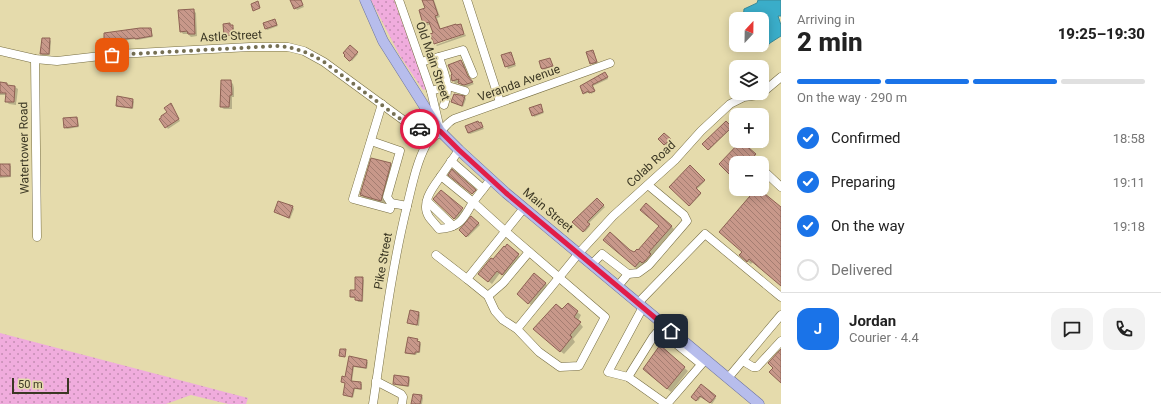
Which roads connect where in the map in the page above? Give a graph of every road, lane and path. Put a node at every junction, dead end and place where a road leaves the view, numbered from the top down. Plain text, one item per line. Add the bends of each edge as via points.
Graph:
1 (365, 0) edge
2 (399, 0) edge
3 (467, 0) edge
4 (0, 51) edge
5 (439, 57) junction
6 (35, 60) junction
7 (422, 62) junction
8 (610, 63) dead end
9 (473, 74) dead end
10 (781, 77) edge
11 (448, 86) junction
12 (769, 87) edge
13 (431, 91) junction
14 (465, 91) dead end
15 (739, 100) edge
16 (500, 102) junction
17 (382, 104) junction
18 (444, 105) dead end
19 (440, 131) junction
20 (371, 141) junction
21 (459, 150) junction
22 (451, 161) junction
23 (441, 176) junction
24 (769, 176) edge
25 (491, 179) junction
26 (648, 185) junction
27 (781, 187) edge
28 (484, 189) junction
29 (427, 201) junction
30 (473, 202) junction
31 (391, 203) junction
32 (407, 206) junction
33 (524, 208) junction
34 (453, 226) junction
35 (505, 231) junction
36 (37, 237) dead end
37 (528, 252) junction
38 (580, 253) junction
39 (436, 255) dead end
40 (592, 264) junction
41 (628, 274) junction
42 (559, 278) junction
43 (467, 279) junction
44 (618, 286) junction
45 (488, 296) junction
46 (781, 297) edge
47 (640, 305) junction
48 (781, 315) edge
49 (661, 327) junction
50 (517, 329) junction
51 (781, 341) edge
52 (743, 360) junction
53 (703, 362) junction
54 (628, 377) junction
55 (728, 378) junction
56 (376, 381) junction
57 (373, 404) edge
58 (402, 404) edge
59 (666, 404) edge
60 (759, 404) edge

1 - 19 main road, Main Street via 383,41
2 - 7 street, Old Main Street
3 - 16 street
4 - 6 street, Astle Street
5 - 7 street
5 - 9 street via 463,50
5 - 11 street
6 - 17 street, Astle Street via 66,61 123,54 288,47 316,57
6 - 36 street, Watertower Road
7 - 13 street, Old Main Street
8 - 16 street, Veranda Avenue
10 - 12 street
11 - 13 street
11 - 14 street
11 - 18 street via 448,96
13 - 19 street, Old Main Street
15 - 26 street, Colab Road via 730,104
16 - 19 street, Veranda Avenue via 454,119
17 - 19 street, Astle Street via 410,126
17 - 20 street
19 - 21 main road, Main Street
19 - 32 street, Pike Street via 430,140 423,152
20 - 31 street via 400,152 387,197
20 - 31 street via 352,200 390,209
21 - 22 street
21 - 25 main road, Main Street
22 - 23 street
22 - 28 street
23 - 29 street
23 - 30 street
24 - 27 street
25 - 28 street
25 - 33 main road, Main Street
26 - 38 street, Colab Road via 613,216
26 - 41 street via 684,215 687,221 649,265 638,273
28 - 30 street
29 - 34 street
29 - 34 street via 426,211 439,229
30 - 34 street via 462,222
30 - 35 street
31 - 32 street
32 - 56 street, Pike Street via 391,283
33 - 35 street
33 - 38 main road, Main Street
35 - 37 street
35 - 43 street
37 - 42 street
37 - 45 street via 503,283
38 - 40 main road, Main Street
38 - 42 street, Colab Road
39 - 43 street
40 - 41 street via 602,254
40 - 44 main road, Main Street
41 - 44 street
42 - 50 street, Colab Road
42 - 50 street via 605,317 579,366 560,368 539,352
43 - 45 street
44 - 47 main road, Main Street
45 - 50 street via 495,311
46 - 47 street via 705,234
47 - 49 main road, Main Street
47 - 54 street via 608,372
48 - 52 street
49 - 53 main road, Main Street
49 - 54 street
51 - 52 street via 757,367
52 - 55 street
53 - 55 main road, Main Street
53 - 59 street
54 - 59 street
55 - 60 main road, Main Street
56 - 57 street, Pike Street
56 - 58 street via 401,394

